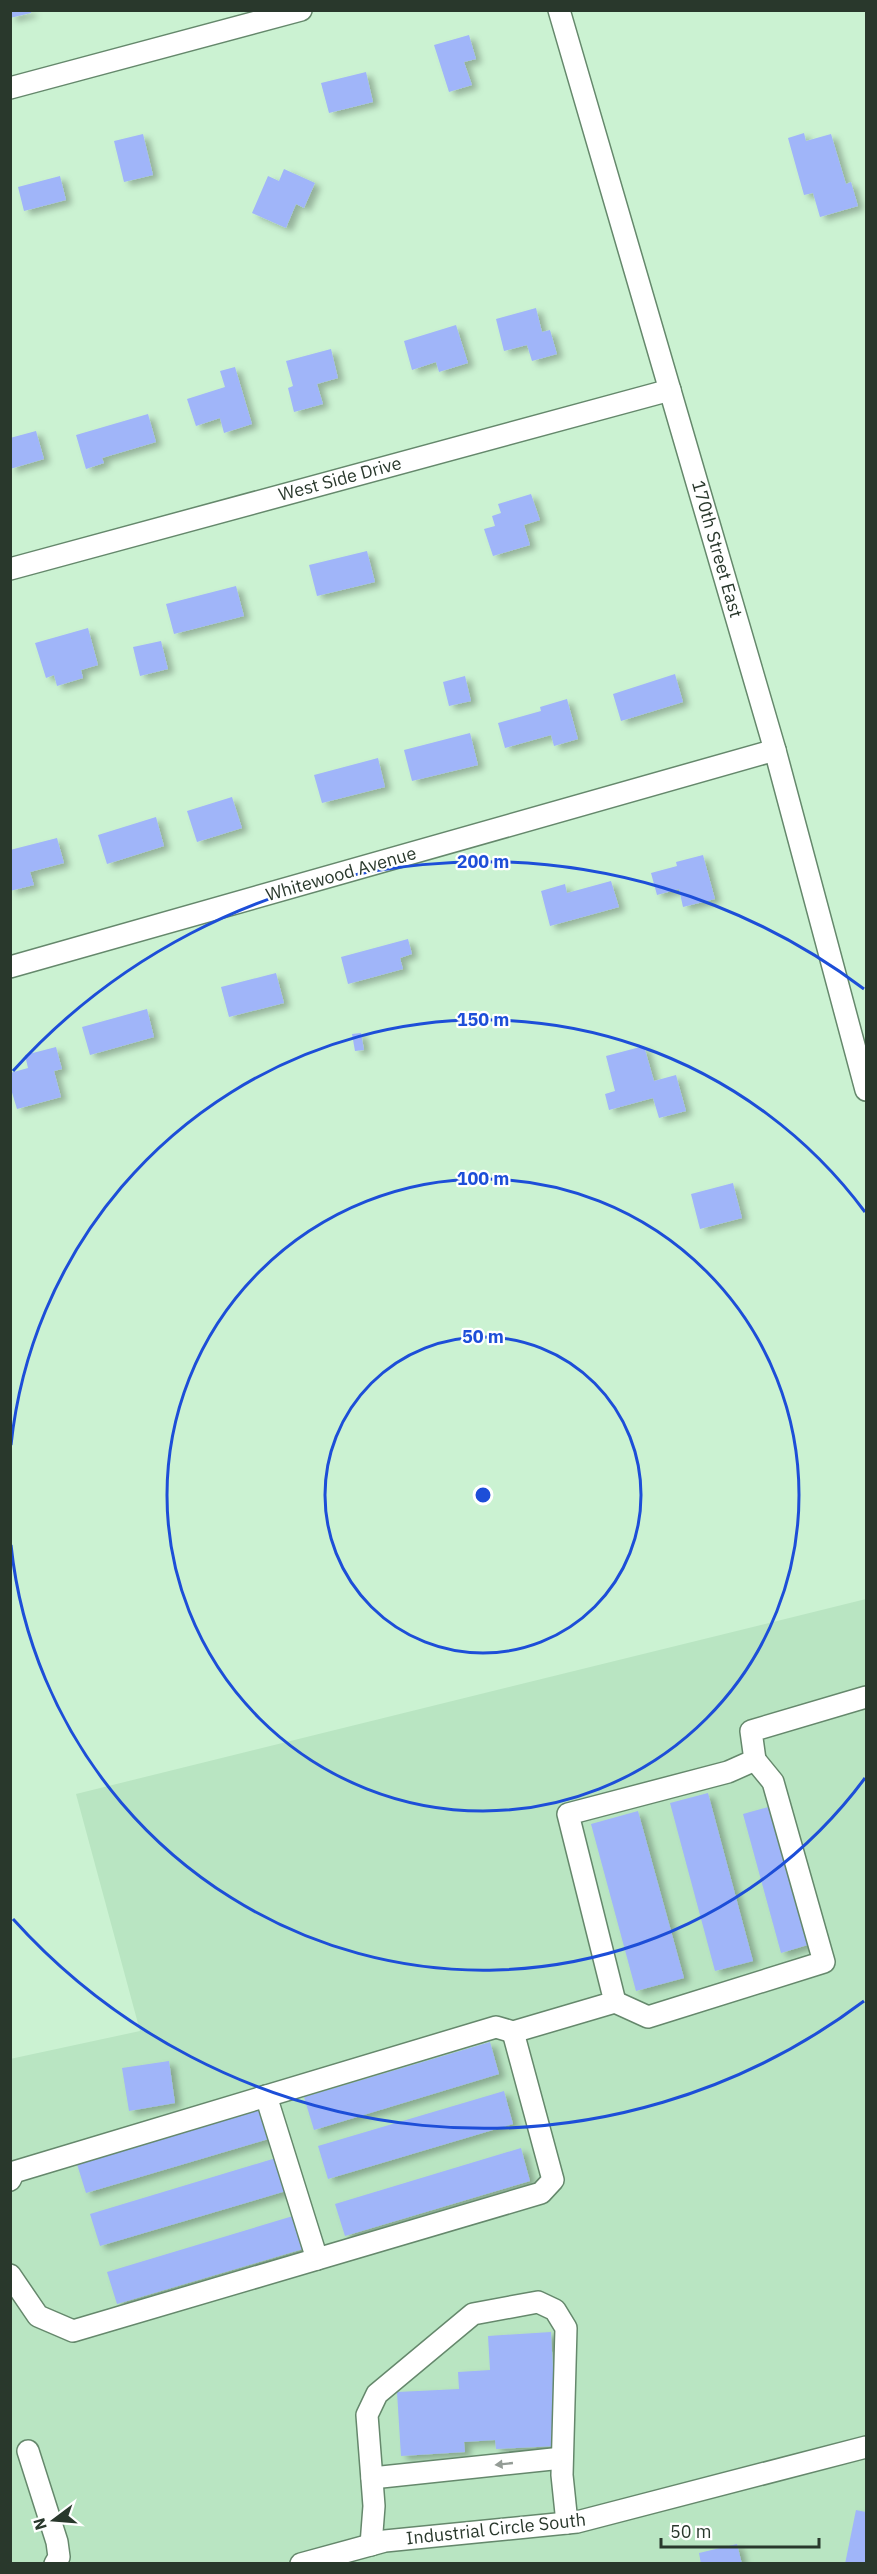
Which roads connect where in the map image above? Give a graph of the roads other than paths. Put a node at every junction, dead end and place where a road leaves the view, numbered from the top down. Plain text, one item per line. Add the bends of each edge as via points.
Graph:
1 (301, 10) edge
2 (559, 10) edge
3 (10, 88) edge
4 (670, 390) junction
5 (10, 569) edge
6 (775, 750) junction
7 (10, 967) edge
8 (867, 1090) edge
9 (867, 1697) edge
10 (755, 1760) junction
11 (615, 2002) junction
12 (513, 2032) junction
13 (266, 2096) junction
14 (10, 2180) edge
15 (317, 2259) junction
16 (10, 2276) edge
17 (867, 2448) edge
18 (28, 2451) dead end
19 (562, 2458) junction
20 (372, 2478) junction
21 (567, 2523) junction
22 (371, 2545) junction
23 (55, 2564) edge
24 (301, 2564) edge

1 - 3 street
2 - 4 street, 170th Street East
4 - 5 street, West Side Drive
4 - 6 street, 170th Street East
6 - 7 street, Whitewood Avenue
6 - 8 street, 170th Street East
9 - 10 street via 751,1731
10 - 11 street via 728,1772 568,1814
10 - 11 street via 773,1782 824,1962 648,2017
11 - 12 street
12 - 13 street via 496,2027
12 - 15 street via 553,2180 542,2193
13 - 14 street via 14,2172
13 - 15 street
15 - 16 street via 73,2331 38,2316
17 - 21 street, Industrial Circle South
18 - 23 street via 57,2542 59,2557
19 -> 20 street
19 - 20 street via 566,2328 555,2310 538,2302 473,2314 377,2394 368,2415
19 - 21 street
20 - 22 street
21 - 22 street, Industrial Circle South
22 - 24 street, Industrial Circle South

